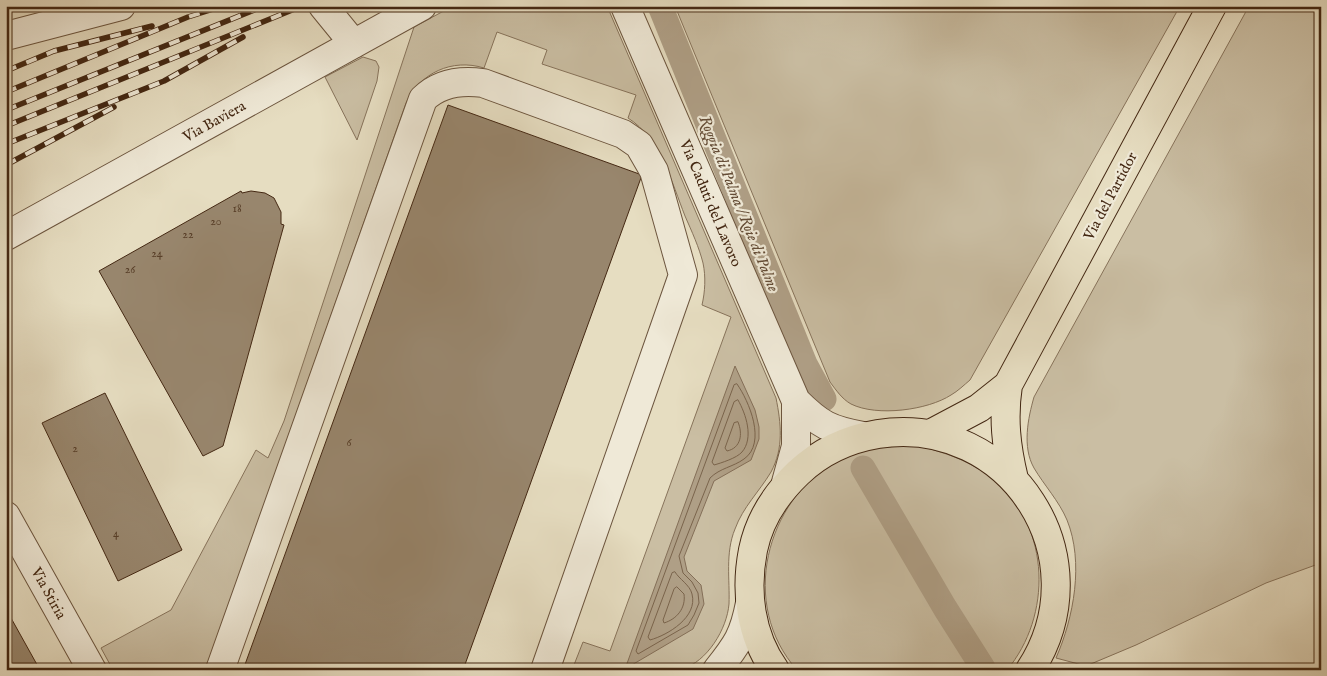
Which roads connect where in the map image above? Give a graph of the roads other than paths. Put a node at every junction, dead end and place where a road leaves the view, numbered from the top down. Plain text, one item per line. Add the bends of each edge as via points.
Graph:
1 (121, 6) edge
2 (322, 6) edge
3 (422, 6) edge
4 (625, 6) edge
5 (1212, 6) edge
6 (6, 36) edge
7 (354, 44) junction
8 (6, 236) edge
9 (1008, 385) junction
10 (796, 401) junction
11 (930, 434) junction
12 (863, 436) junction
13 (1014, 479) junction
14 (785, 486) junction
15 (6, 516) edge
16 (750, 603) junction
17 (92, 670) edge
18 (220, 670) edge
19 (545, 670) edge
20 (717, 670) edge
21 (775, 670) edge
22 (1030, 670) edge

1 - 6 street
2 - 7 street
3 - 7 street, Via Baviera
4 - 10 street, Via Caduti del Lavoro
5 - 9 main road, Via del Partidor
7 - 8 street, Via Baviera
9 - 11 main road, Via del Partidor via 979,408
9 - 13 main road, Via del Partidor via 1005,432
10 - 12 street, Via Caduti del Lavoro via 811,416 834,430
10 - 14 street, Via Caduti del Lavoro via 796,446
11 - 12 main road via 896,431
11 - 13 main road via 975,450 996,462
12 - 14 main road via 808,464
13 - 22 main road via 1036,508 1051,543 1057,580 1053,618 1041,653
14 - 16 main road via 767,512 755,541 749,572
15 - 17 street, Via Stiria
16 - 20 street via 745,629
16 - 21 main road via 756,634
18 - 19 street via 423,99 440,86 470,81 613,130 638,145 654,171 683,275

